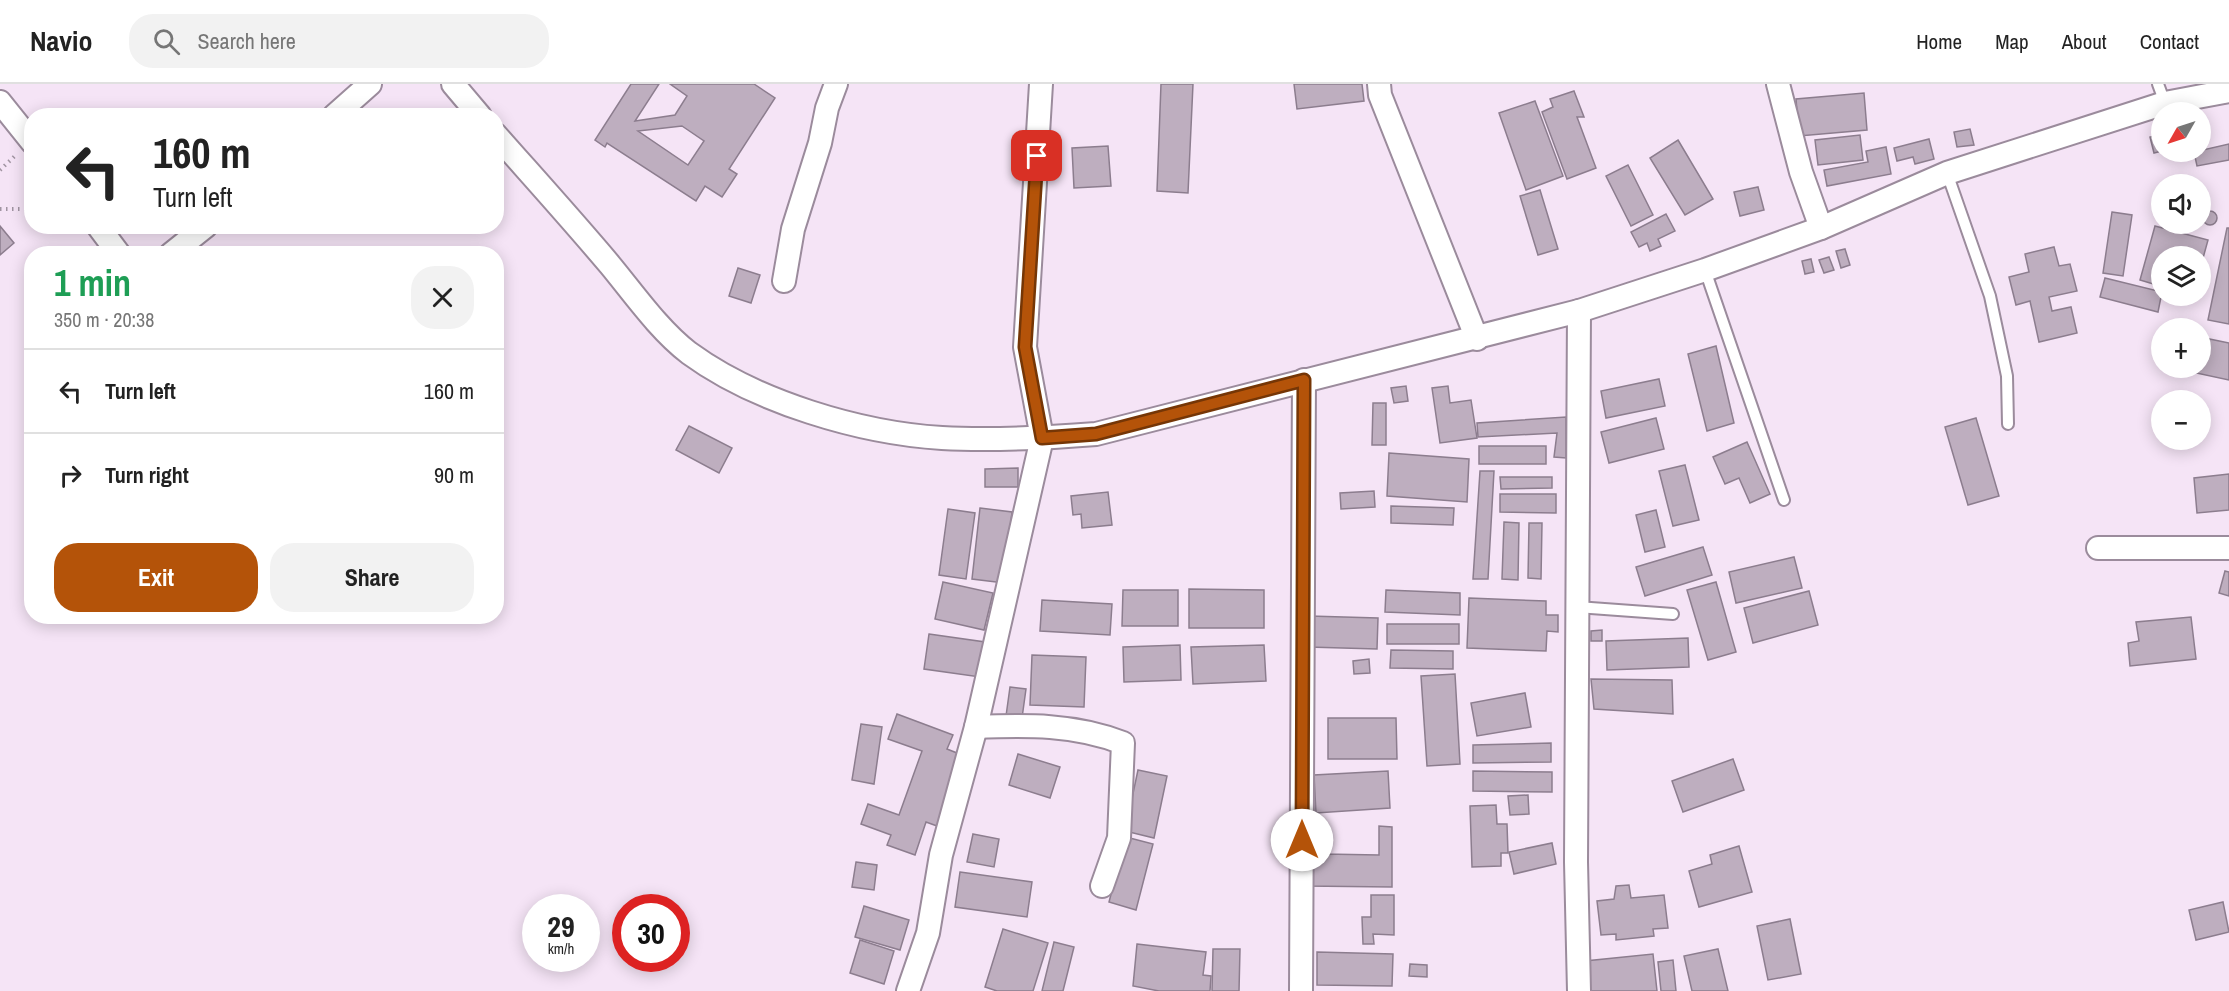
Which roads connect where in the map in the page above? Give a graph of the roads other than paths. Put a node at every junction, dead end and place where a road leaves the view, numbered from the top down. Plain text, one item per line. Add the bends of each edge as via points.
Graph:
1 (370, 84) edge
2 (453, 84) edge
3 (836, 84) edge
4 (1041, 84) edge
5 (1378, 84) edge
6 (1778, 84) edge
7 (2229, 91) edge
8 (2161, 94) edge
9 (0, 102) edge
10 (343, 108) edge
11 (473, 108) edge
12 (24, 132) edge
13 (504, 144) edge
14 (1947, 173) junction
15 (1821, 228) junction
16 (197, 234) edge
17 (181, 246) edge
18 (1705, 270) junction
19 (784, 281) dead end
20 (1579, 311) junction
21 (1477, 339) junction
22 (1304, 380) junction
23 (2008, 423) dead end
24 (1042, 438) junction
25 (1784, 500) dead end
26 (2098, 548) dead end
27 (2229, 548) edge
28 (1576, 607) junction
29 (1673, 614) dead end
30 (976, 727) junction
31 (1102, 886) dead end
32 (908, 991) edge
33 (1301, 991) edge
34 (1579, 991) edge

1 - 10 street
2 - 11 street
3 - 19 street via 793,230
4 - 24 street via 1025,347
5 - 21 street
6 - 15 street via 1801,172
7 - 8 street
8 - 14 street
9 - 12 street
13 - 24 street via 659,323 689,352 742,384 795,406 861,425 941,438
14 - 15 street
14 - 23 lane via 1990,296 2007,376
15 - 18 street
16 - 17 street
18 - 20 street
18 - 25 lane
20 - 21 street
20 - 28 street
21 - 22 street
22 - 24 street via 1096,434
22 - 33 street
24 - 30 street
26 - 27 street
28 - 29 lane
28 - 34 street
30 - 31 street via 1036,725 1097,733 1123,743 1119,838
30 - 32 street via 941,855 927,933

